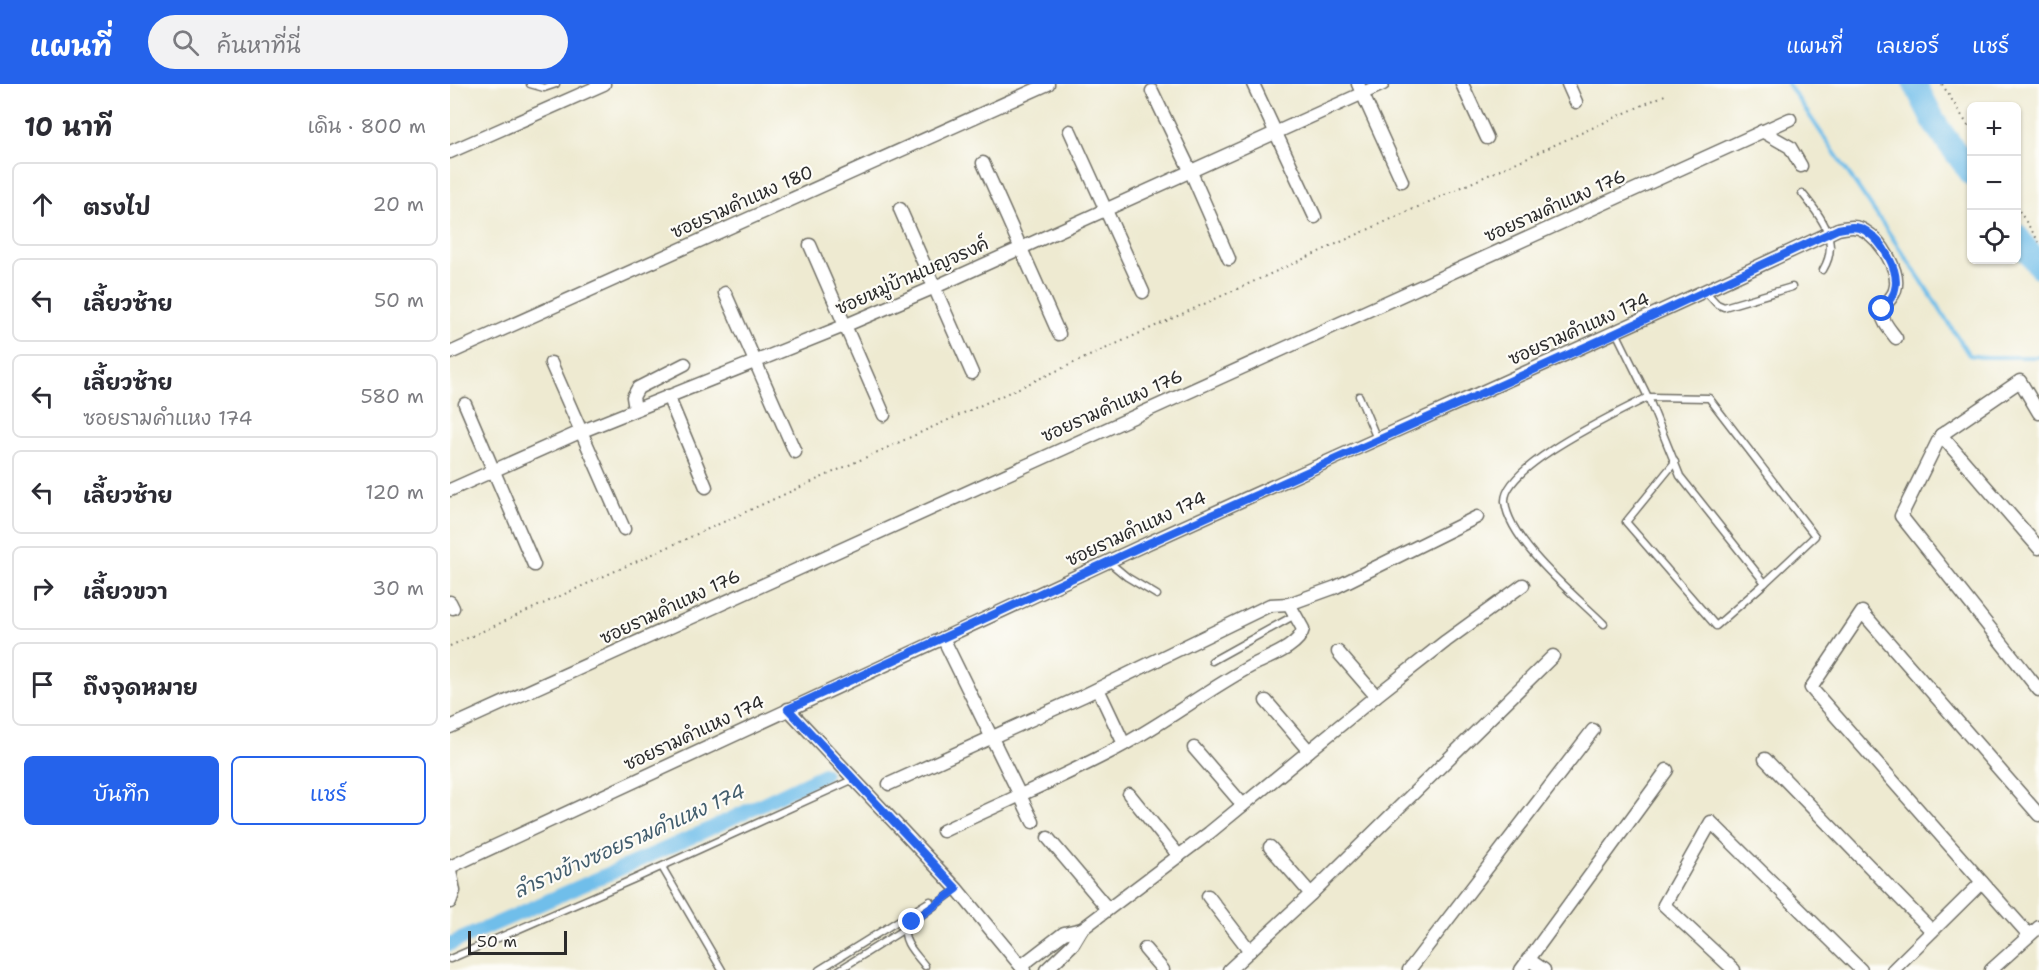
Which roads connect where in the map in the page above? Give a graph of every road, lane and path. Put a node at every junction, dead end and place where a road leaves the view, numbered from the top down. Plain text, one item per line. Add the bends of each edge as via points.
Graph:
1 (530, 84) edge
2 (556, 84) edge
3 (604, 84) edge
4 (1048, 84) edge
5 (1254, 84) edge
6 (1383, 84) edge
7 (1462, 84) edge
8 (1568, 84) edge
9 (1942, 84) edge
10 (1360, 89) edge
11 (1152, 91) dead end
12 (1667, 94) dead end
13 (1576, 102) dead end
14 (1790, 118) dead end
15 (1967, 125) edge
16 (1070, 131) dead end
17 (1762, 131) junction
18 (1276, 133) junction
19 (1487, 138) dead end
20 (450, 152) edge
21 (983, 163) dead end
22 (1801, 166) dead end
23 (1190, 170) junction
24 (1402, 181) dead end
25 (1802, 193) dead end
26 (900, 209) dead end
27 (1105, 209) junction
28 (2019, 210) edge
29 (1315, 217) dead end
30 (1833, 231) junction
31 (2039, 242) edge
32 (810, 245) dead end
33 (1020, 248) junction
34 (1229, 259) dead end
35 (1823, 270) dead end
36 (935, 287) junction
37 (1792, 287) dead end
38 (1705, 291) junction
39 (1143, 292) dead end
40 (725, 293) dead end
41 (844, 326) junction
42 (1616, 333) junction
43 (1059, 334) dead end
44 (1896, 338) dead end
45 (450, 353) edge
46 (754, 362) junction
47 (551, 363) dead end
48 (685, 364) dead end
49 (972, 373) dead end
50 (668, 396) junction
51 (1359, 396) dead end
52 (1648, 397) junction
53 (465, 404) dead end
54 (635, 409) junction
55 (2039, 413) edge
56 (884, 415) dead end
57 (580, 432) junction
58 (1941, 435) junction
59 (1377, 440) junction
60 (795, 452) dead end
61 (1675, 462) junction
62 (494, 470) junction
63 (706, 487) dead end
64 (450, 490) edge
65 (1477, 517) dead end
66 (624, 529) dead end
67 (2037, 542) edge
68 (1108, 561) junction
69 (534, 565) dead end
70 (1765, 583) junction
71 (1523, 585) dead end
72 (1157, 595) dead end
73 (1292, 609) junction
74 (1604, 624) dead end
75 (943, 638) junction
76 (450, 646) edge
77 (1338, 652) dead end
78 (1553, 656) dead end
79 (1212, 661) dead end
80 (1098, 689) junction
81 (2039, 690) edge
82 (1376, 696) junction
83 (1266, 701) dead end
84 (788, 709) junction
85 (450, 727) edge
86 (1593, 730) dead end
87 (991, 738) junction
88 (1124, 744) junction
89 (1194, 748) dead end
90 (1309, 751) junction
91 (1765, 759) dead end
92 (1667, 770) dead end
93 (854, 779) junction
94 (889, 784) dead end
95 (1129, 794) dead end
96 (1018, 795) junction
97 (1243, 805) junction
98 (2039, 815) edge
99 (1033, 822) dead end
100 (942, 831) dead end
101 (1048, 838) dead end
102 (1270, 847) dead end
103 (1179, 856) junction
104 (662, 867) junction
105 (450, 868) edge
106 (1982, 882) junction
107 (957, 889) junction
108 (1311, 894) junction
109 (1208, 896) dead end
110 (930, 901) dead end
111 (450, 902) edge
112 (1108, 909) junction
113 (906, 927) junction
114 (1082, 929) junction
115 (1932, 931) junction
116 (2034, 931) edge
117 (1145, 949) dead end
118 (1250, 951) junction
119 (450, 959) edge
120 (1528, 959) junction
121 (925, 966) dead end
122 (1022, 968) edge
123 (722, 970) edge
124 (819, 970) edge
125 (839, 970) edge
126 (1046, 970) edge
127 (1163, 970) edge
128 (1229, 970) edge
129 (1408, 970) edge
130 (1521, 970) edge
131 (1544, 970) edge
132 (1734, 970) edge
133 (1861, 970) edge
134 (1893, 970) edge
135 (1990, 970) edge

1 - 2 lane via 544,88
3 - 20 street
4 - 45 street, ซอยรามคำแหง 180
5 - 18 street
6 - 10 street, ซอยหมู่บ้านเบญจรงค์
7 - 19 street
8 - 13 street
9 - 15 path
10 - 18 street, ซอยหมู่บ้านเบญจรงค์
10 - 24 street
11 - 23 street
12 - 76 path
14 - 17 street, ซอยรามคำแหง 176
16 - 27 street
17 - 22 street via 1790,147
17 - 85 street, ซอยรามคำแหง 176
18 - 23 street, ซอยหมู่บ้านเบญจรงค์
18 - 29 street
21 - 33 street
23 - 27 street, ซอยหมู่บ้านเบญจรงค์
23 - 34 street
25 - 30 lane
26 - 36 street
27 - 33 street, ซอยหมู่บ้านเบญจรงค์
27 - 39 street
28 - 31 path
30 - 35 lane via 1831,252
30 - 38 street, ซอยรามคำแหง 174
30 - 44 street via 1856,227 1866,231 1883,249 1895,270 1896,282 1882,315
32 - 41 street
33 - 36 street, ซอยหมู่บ้านเบญจรงค์
33 - 43 street
36 - 41 street, ซอยหมู่บ้านเบญจรงค์
36 - 49 street
37 - 38 lane via 1724,308
38 - 42 street, ซอยรามคำแหง 174
40 - 46 street
41 - 46 street, ซอยหมู่บ้านเบญจรงค์
41 - 56 street
42 - 52 lane
42 - 59 street, ซอยรามคำแหง 174
46 - 50 street, ซอยหมู่บ้านเบญจรงค์
46 - 60 street
47 - 57 street
48 - 54 street via 638,388 633,397
50 - 54 street, ซอยหมู่บ้านเบญจรงค์
50 - 63 street
51 - 59 lane
52 - 61 lane
52 - 70 lane via 1709,398 1815,536
52 - 74 lane via 1547,451 1522,472 1504,499 1508,514 1536,558
53 - 62 street
54 - 57 street, ซอยหมู่บ้านเบญจรงค์
55 - 58 street via 2020,381
57 - 62 street, ซอยหมู่บ้านเบญจรงค์
57 - 66 street
58 - 67 street
58 - 81 street via 1901,516
59 - 68 street, ซอยรามคำแหง 174
61 - 70 lane via 1680,476
61 - 70 lane via 1626,522 1716,626
62 - 64 street, ซอยหมู่บ้านเบญจรงค์
62 - 69 street
65 - 73 street
68 - 72 lane via 1127,578
68 - 75 street, ซอยรามคำแหง 174
71 - 82 street
73 - 79 lane
73 - 80 street via 1270,605
73 - 88 street via 1303,628 1297,639
75 - 84 street, ซอยรามคำแหง 174
75 - 87 street
77 - 82 street
78 - 108 street
80 - 87 street
80 - 88 street
82 - 90 street
83 - 90 street
84 - 93 street
84 - 105 street, ซอยรามคำแหง 174
86 - 129 street
87 - 94 street
87 - 96 street
88 - 96 street
89 - 97 street
90 - 97 street
91 - 115 street
92 - 120 street
93 - 104 lane
93 - 107 street
95 - 103 street
96 - 99 street
96 - 100 street
97 - 103 street
98 - 106 street via 1862,612 1811,688
101 - 112 street
102 - 108 street
103 - 112 street
104 - 119 lane
104 - 123 lane
105 - 111 street via 454,891
106 - 115 street
106 - 116 street
107 - 113 lane
107 - 122 street
108 - 118 street
109 - 118 street
110 - 124 lane
112 - 114 street
113 - 121 lane via 906,941
113 - 125 lane
114 - 122 street via 1064,933
114 - 126 street via 1073,944
115 - 134 street
116 - 135 street
117 - 127 street
118 - 128 street
120 - 130 street
120 - 131 street
132 - 133 street via 1664,905 1711,822

